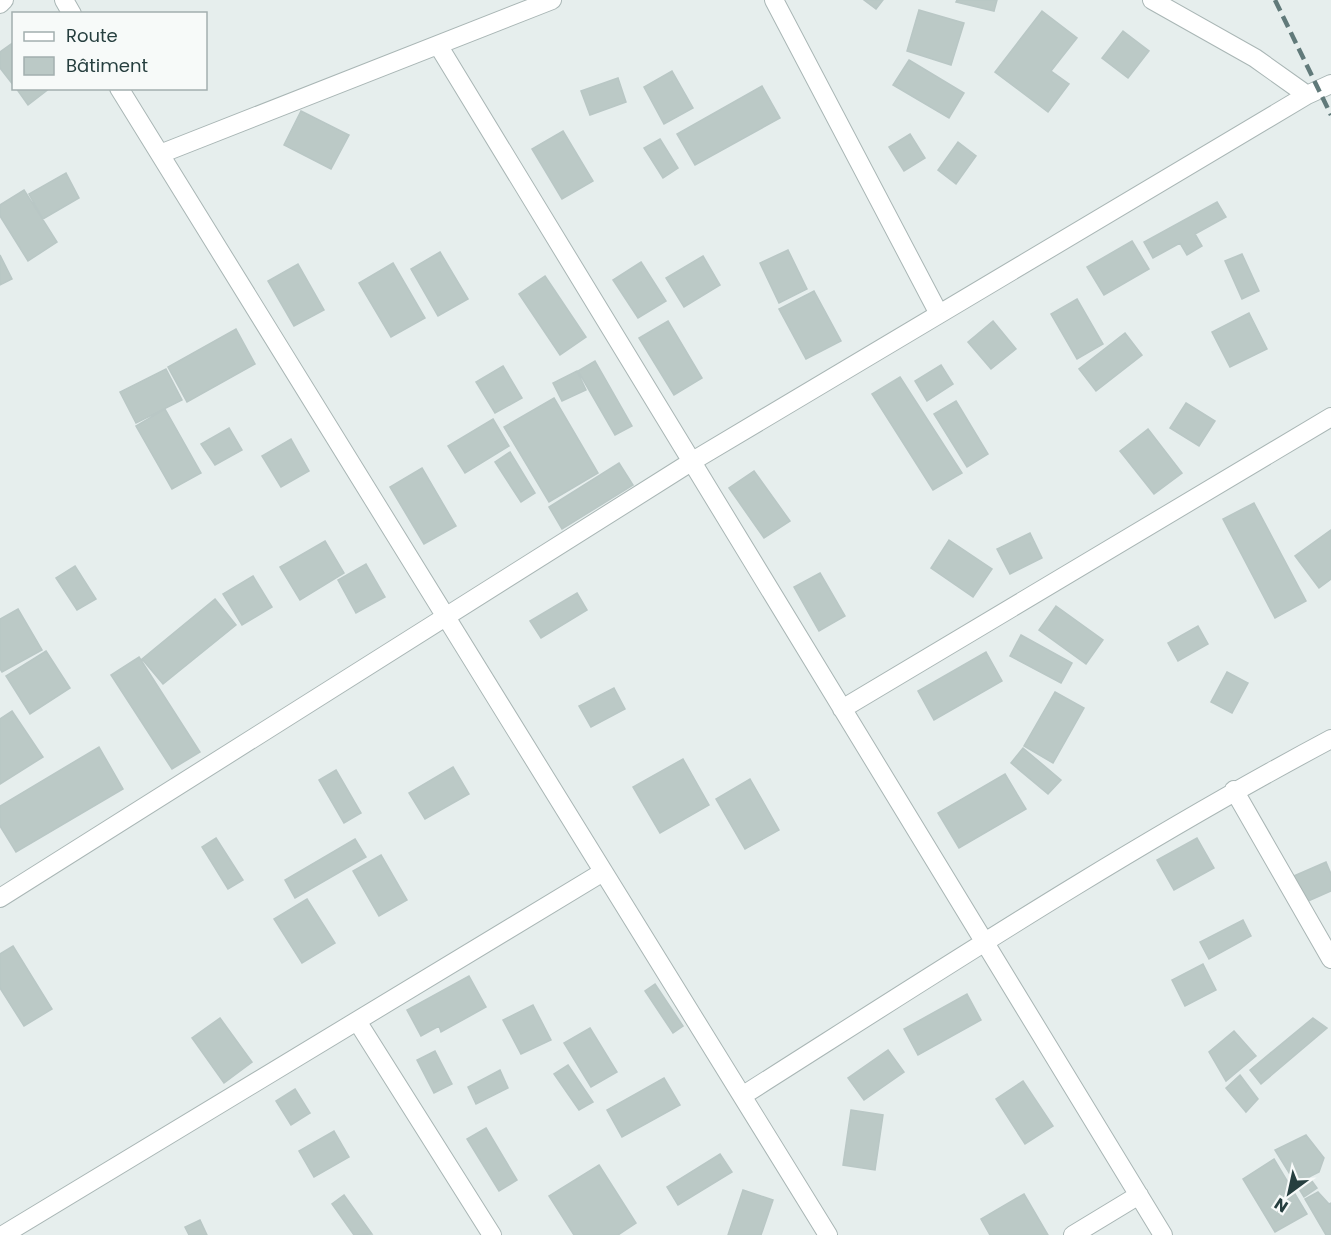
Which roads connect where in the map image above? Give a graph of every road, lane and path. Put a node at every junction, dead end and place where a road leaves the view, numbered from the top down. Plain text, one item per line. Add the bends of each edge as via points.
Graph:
1 (4, 0) edge
2 (552, 0) edge
3 (774, 0) edge
4 (1152, 0) edge
5 (0, 4) edge
6 (438, 45) junction
7 (1331, 84) edge
8 (120, 90) edge
9 (1307, 95) junction
10 (160, 154) junction
11 (939, 314) junction
12 (1331, 417) edge
13 (691, 462) junction
14 (445, 617) junction
15 (842, 709) junction
16 (1331, 739) edge
17 (1234, 790) junction
18 (603, 872) junction
19 (0, 898) edge
20 (984, 942) junction
21 (1331, 959) edge
22 (357, 1021) junction
23 (742, 1096) junction
24 (1139, 1195) junction
25 (3, 1235) edge
26 (492, 1235) edge
27 (828, 1235) edge
28 (1073, 1235) edge
29 (1163, 1235) edge

1 - 5 street
2 - 6 street
3 - 11 street
4 - 9 street via 1255,58
6 - 10 street
6 - 13 street
7 - 9 street
8 - 10 street
9 - 11 street
10 - 14 street
11 - 13 street
12 - 15 street
13 - 14 street
13 - 15 street
14 - 18 street
14 - 19 street
15 - 20 street
16 - 17 street
17 - 20 street
17 - 21 street
18 - 22 street
18 - 23 street
20 - 23 street
20 - 24 street
22 - 25 street
22 - 26 street
23 - 27 street
24 - 28 street
24 - 29 street

